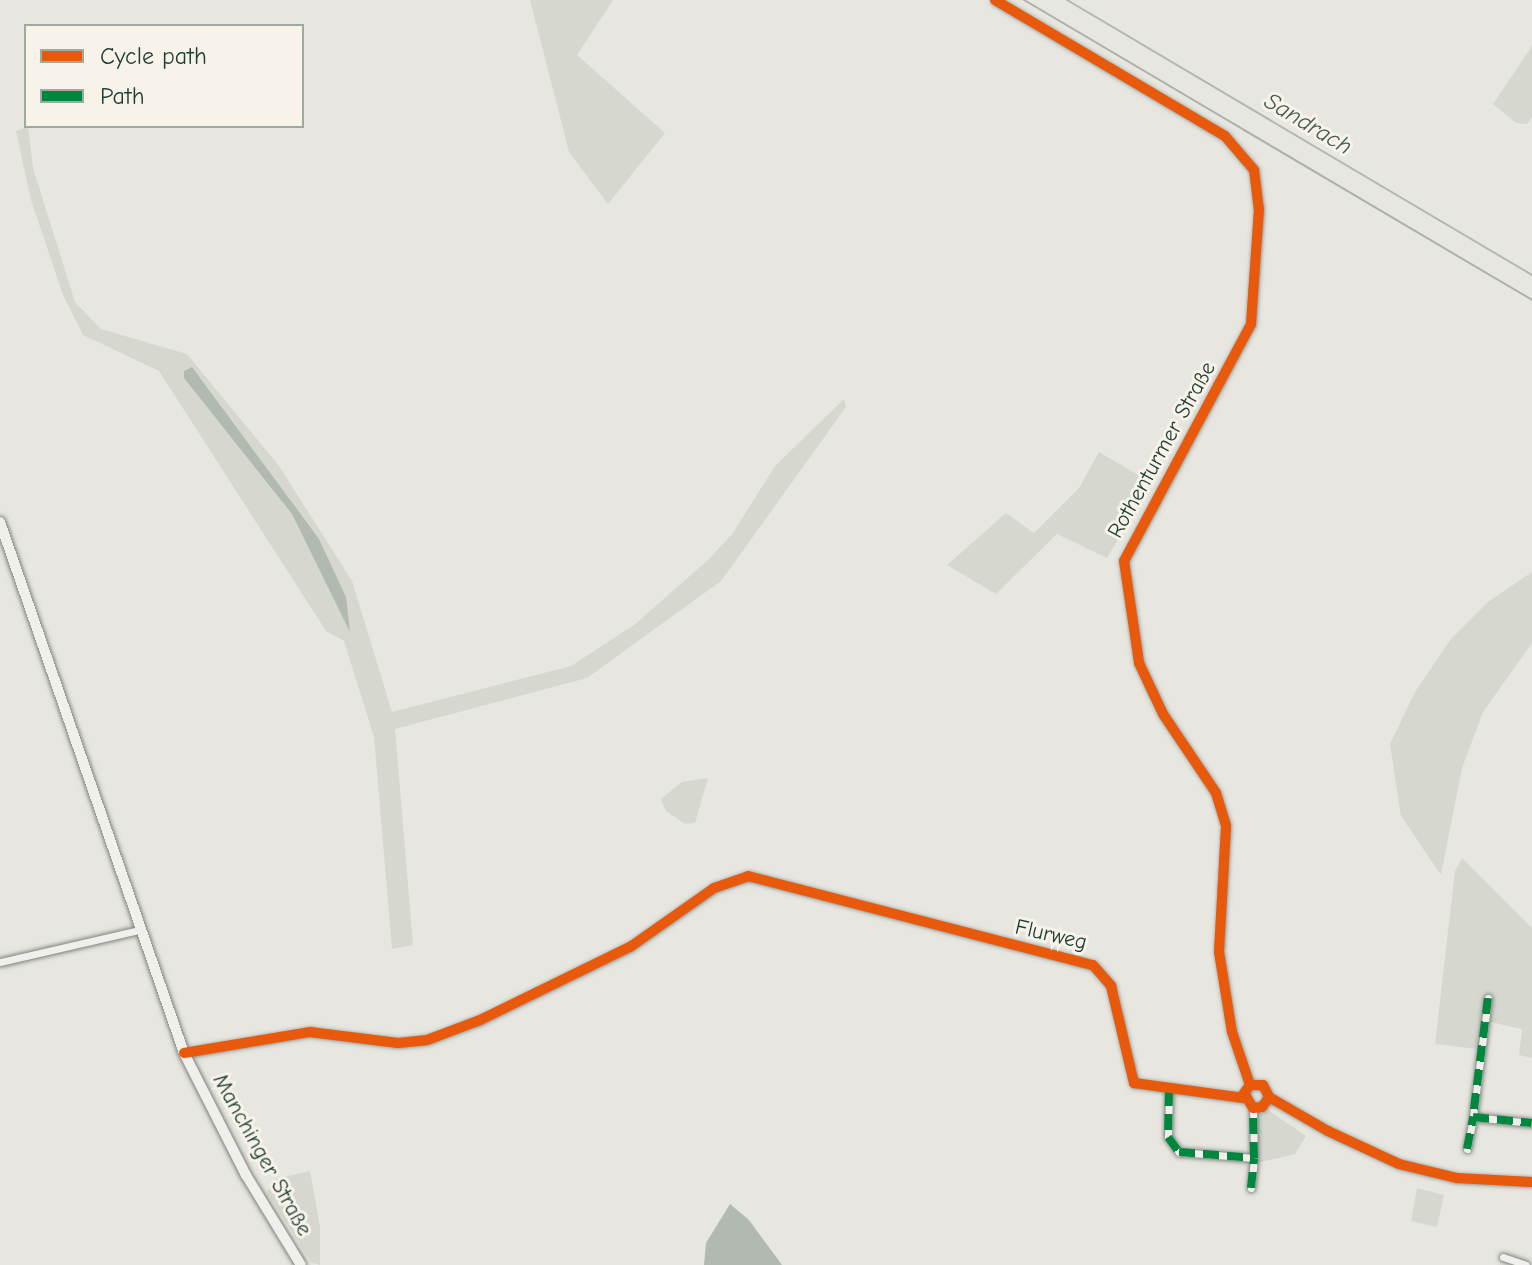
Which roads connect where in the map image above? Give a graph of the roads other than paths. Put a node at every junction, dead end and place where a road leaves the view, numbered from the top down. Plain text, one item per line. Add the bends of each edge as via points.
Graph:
1 (995, 0) edge
2 (0, 522) edge
3 (139, 930) junction
4 (0, 962) edge
5 (1488, 998) dead end
6 (184, 1053) junction
7 (1250, 1085) junction
8 (1169, 1090) junction
9 (1269, 1097) junction
10 (1244, 1098) junction
11 (1253, 1108) junction
12 (1473, 1117) junction
13 (1532, 1123) edge
14 (1467, 1149) dead end
15 (1254, 1158) junction
16 (1532, 1182) edge
17 (1251, 1188) dead end
18 (1503, 1257) dead end
19 (301, 1265) edge
20 (1526, 1265) edge

1 - 7 street, Rothenturmer Straße via 1225,136 1254,170 1259,209 1251,324 1124,561 1139,663 1163,714 1216,793 1224,818 1227,848 1219,952 1234,1040
2 - 3 main road, Manchinger Straße
3 - 4 street
3 - 6 main road, Manchinger Straße
5 - 12 street
6 - 8 street, Flurweg via 310,1032 398,1043 427,1040 617,953 714,888 748,876 1093,965 1111,986 1129,1076 1141,1086
6 - 19 main road, Manchinger Straße via 239,1162
7 - 9 street via 1263,1085
7 - 10 street
8 - 10 street, Flurweg
8 - 15 street via 1168,1137 1173,1149
9 - 11 street via 1262,1107
9 - 16 street via 1399,1164 1457,1178
10 - 11 street
11 - 15 street
12 - 13 street
12 - 14 street
15 - 17 street
18 - 20 street

